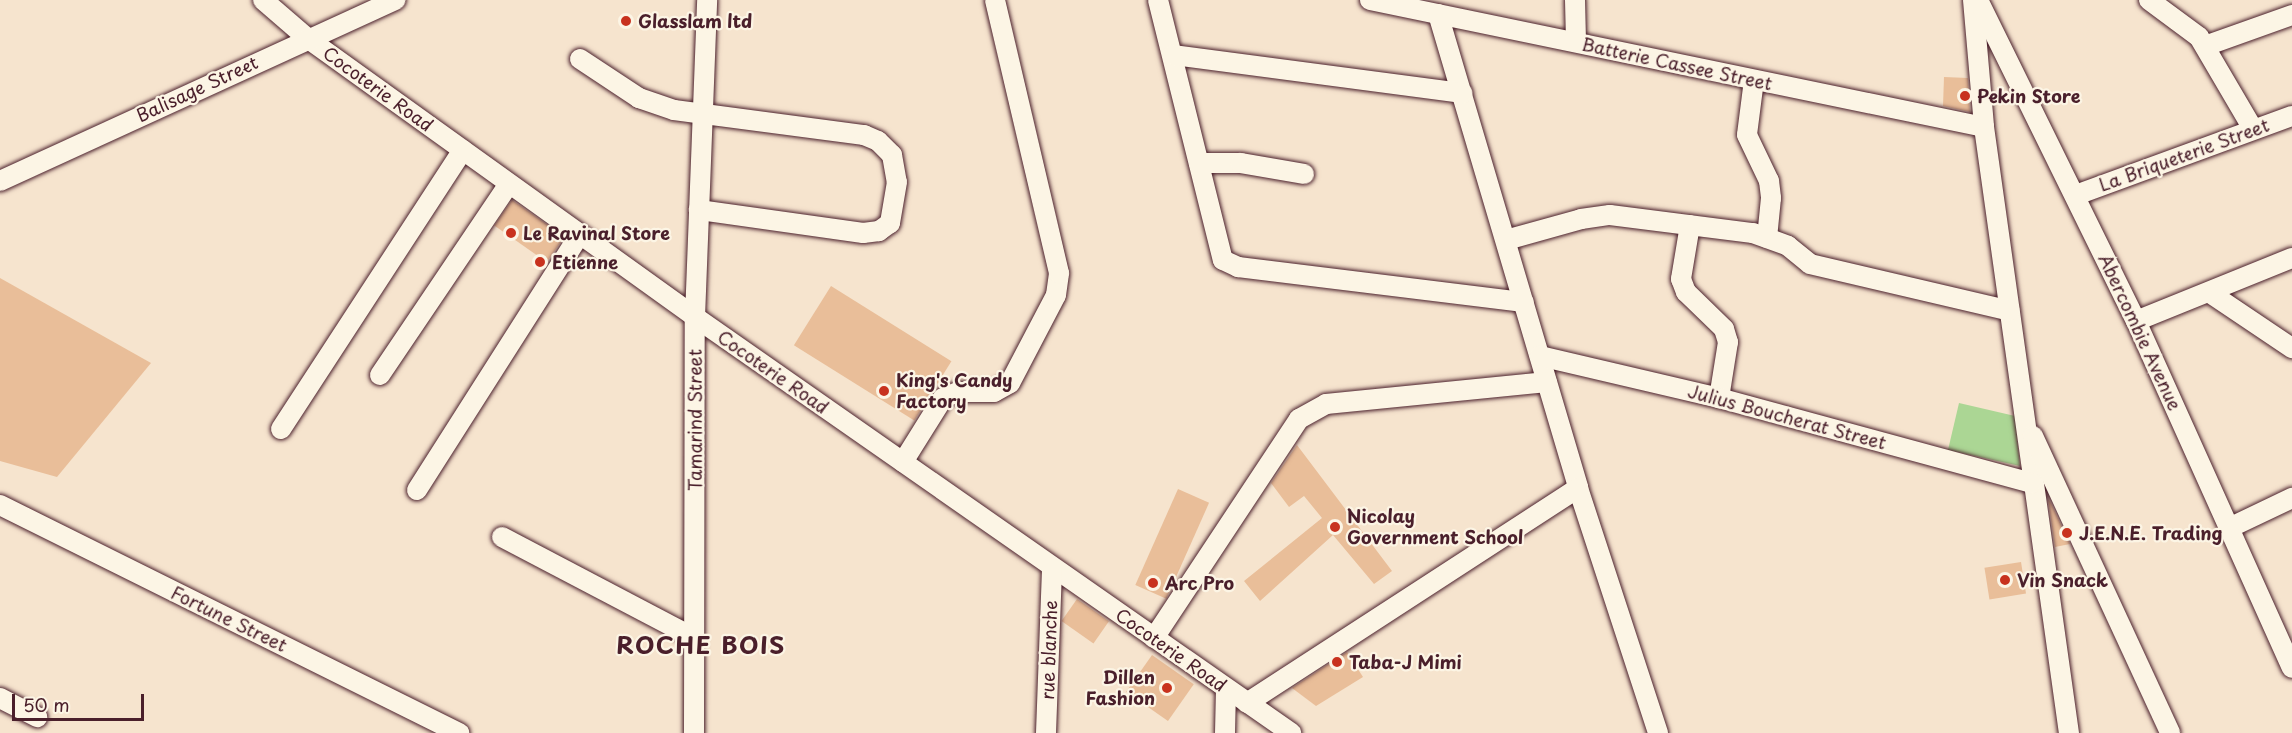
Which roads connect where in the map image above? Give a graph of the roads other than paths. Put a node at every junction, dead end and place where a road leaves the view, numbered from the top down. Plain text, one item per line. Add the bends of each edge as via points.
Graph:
1 (263, 0) edge
2 (396, 0) edge
3 (707, 0) edge
4 (995, 0) edge
5 (1158, 0) edge
6 (1370, 0) edge
7 (1575, 0) edge
8 (1973, 0) edge
9 (1978, 0) edge
10 (2150, 0) edge
11 (1438, 14) junction
12 (2292, 15) edge
13 (307, 38) junction
14 (1576, 42) junction
15 (2205, 46) junction
16 (1173, 55) junction
17 (580, 59) dead end
18 (1754, 80) junction
19 (1464, 93) junction
20 (703, 113) junction
21 (2292, 116) edge
22 (1984, 127) junction
23 (2253, 129) junction
24 (463, 150) junction
25 (1199, 163) junction
26 (1304, 174) dead end
27 (0, 181) edge
28 (509, 184) junction
29 (2076, 195) junction
30 (699, 210) junction
31 (1690, 225) junction
32 (580, 234) junction
33 (1767, 238) junction
34 (1506, 240) junction
35 (2292, 258) edge
36 (2210, 293) junction
37 (1524, 302) junction
38 (2010, 311) junction
39 (695, 317) junction
40 (2136, 321) junction
41 (2292, 348) edge
42 (1540, 356) junction
43 (380, 375) dead end
44 (1548, 382) junction
45 (1719, 398) junction
46 (2027, 424) junction
47 (281, 429) dead end
48 (903, 462) junction
49 (2032, 483) junction
50 (1578, 488) junction
51 (417, 490) dead end
52 (2292, 498) edge
53 (0, 505) edge
54 (2229, 528) junction
55 (502, 537) dead end
56 (1052, 567) junction
57 (694, 638) junction
58 (1154, 639) junction
59 (2286, 639) edge
60 (2292, 668) edge
61 (1226, 689) junction
62 (0, 698) edge
63 (1247, 703) junction
64 (37, 717) dead end
65 (459, 733) edge
66 (694, 733) edge
67 (1046, 733) edge
68 (1225, 733) edge
69 (1291, 733) edge
70 (1658, 733) edge
71 (2069, 733) edge
72 (2170, 733) edge

1 - 13 street, Cocoterie Road
2 - 13 street, Balisage Street
3 - 20 street, Tamarind Street
4 - 48 street via 1059,273 1056,295 1010,383 994,392 958,392 943,398
5 - 16 street
6 - 11 street, Batterie Cassee Street
7 - 14 street
8 - 22 street
9 - 29 street, Abercombie Avenue
10 - 15 street via 2192,30
11 - 14 street, Batterie Cassee Street
11 - 19 street
12 - 15 street
13 - 24 street, Cocoterie Road
13 - 27 street, Balisage Street
14 - 18 street, Batterie Cassee Street
15 - 23 street
16 - 19 street
16 - 25 street
17 - 20 street via 639,98 674,110
18 - 22 street, Batterie Cassee Street
18 - 33 street via 1747,135 1769,181
19 - 34 street
20 - 30 street, Tamarind Street
20 - 30 street via 864,135 878,141 892,155 897,182 890,223 879,231 862,233
21 - 23 street, La Briqueterie Street
22 - 38 street
23 - 29 street, La Briqueterie Street
24 - 28 street, Cocoterie Road
24 - 47 street
25 - 26 street via 1241,163
25 - 37 street via 1223,260 1229,265
28 - 32 street, Cocoterie Road
28 - 43 street
29 - 40 street, Abercombie Avenue
30 - 39 street, Tamarind Street
31 - 33 street
31 - 34 street via 1610,215
31 - 45 street via 1680,279 1686,292 1724,329 1728,342
32 - 39 street, Cocoterie Road
32 - 51 street
33 - 38 street via 1788,246 1810,264
34 - 37 street
35 - 36 street
36 - 40 street
36 - 41 street
37 - 42 street
38 - 46 street
39 - 48 street, Cocoterie Road
39 - 57 street, Tamarind Street
40 - 54 street, Abercombie Avenue
42 - 44 street
42 - 45 street, Julius Boucherat Street
44 - 50 street
44 - 58 street via 1326,404 1299,419
45 - 49 street, Julius Boucherat Street
46 - 49 street
46 - 72 street
48 - 56 street, Cocoterie Road
49 - 71 street
50 - 63 street
50 - 70 street
52 - 54 street
53 - 65 street, Fortune Street
54 - 59 street, Abercombie Avenue
55 - 57 street
56 - 58 street, Cocoterie Road
56 - 67 street, rue blanche
57 - 66 street, Tamarind Street
58 - 61 street, Cocoterie Road
59 - 60 street, Abercombie Avenue
61 - 63 street, Cocoterie Road
61 - 68 street
62 - 64 street
63 - 69 street, Cocoterie Road

